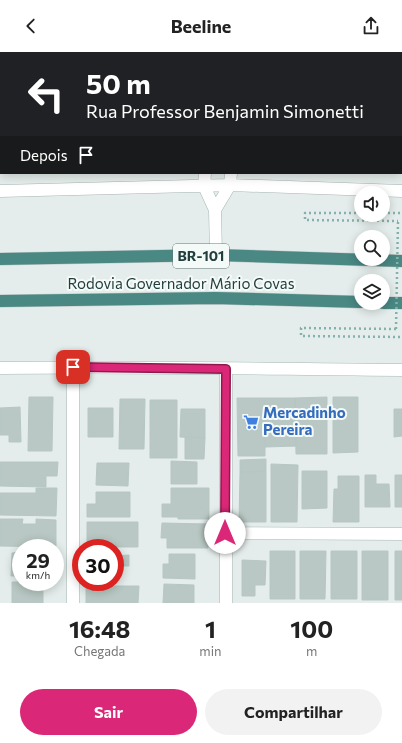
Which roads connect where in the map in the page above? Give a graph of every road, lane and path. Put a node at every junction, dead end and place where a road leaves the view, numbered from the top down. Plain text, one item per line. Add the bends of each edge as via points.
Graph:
1 (205, 174) edge
2 (231, 179) edge
3 (204, 186) junction
4 (0, 191) edge
5 (402, 191) edge
6 (215, 210) junction
7 (354, 213) edge
8 (390, 213) edge
9 (402, 213) edge
10 (354, 221) edge
11 (390, 221) edge
12 (216, 256) junction
13 (0, 259) edge
14 (402, 260) edge
15 (0, 301) edge
16 (354, 302) edge
17 (390, 303) edge
18 (402, 303) edge
19 (402, 337) edge
20 (73, 367) junction
21 (0, 368) edge
22 (226, 369) junction
23 (402, 370) edge
24 (225, 533) junction
25 (402, 534) edge
26 (73, 603) edge
27 (226, 603) edge

1 - 3 street
2 - 3 street
2 - 5 street
2 - 6 street
3 - 4 street
3 - 6 street
6 - 12 street
7 - 10 path, bridge via 305,212 305,220
8 - 9 path
11 - 19 path, bridge via 398,221 396,329 301,328 301,336
12 - 13 highway, Rodovia Governador Mário Covas / BR-101
12 - 14 highway, Rodovia Governador Mário Covas / BR-101
15 - 16 highway, Rodovia Governador Mário Covas via 215,298
17 - 18 highway
20 - 21 street
20 - 22 street
20 - 26 street
22 - 23 street
22 - 24 street
24 - 25 street
24 - 27 street

